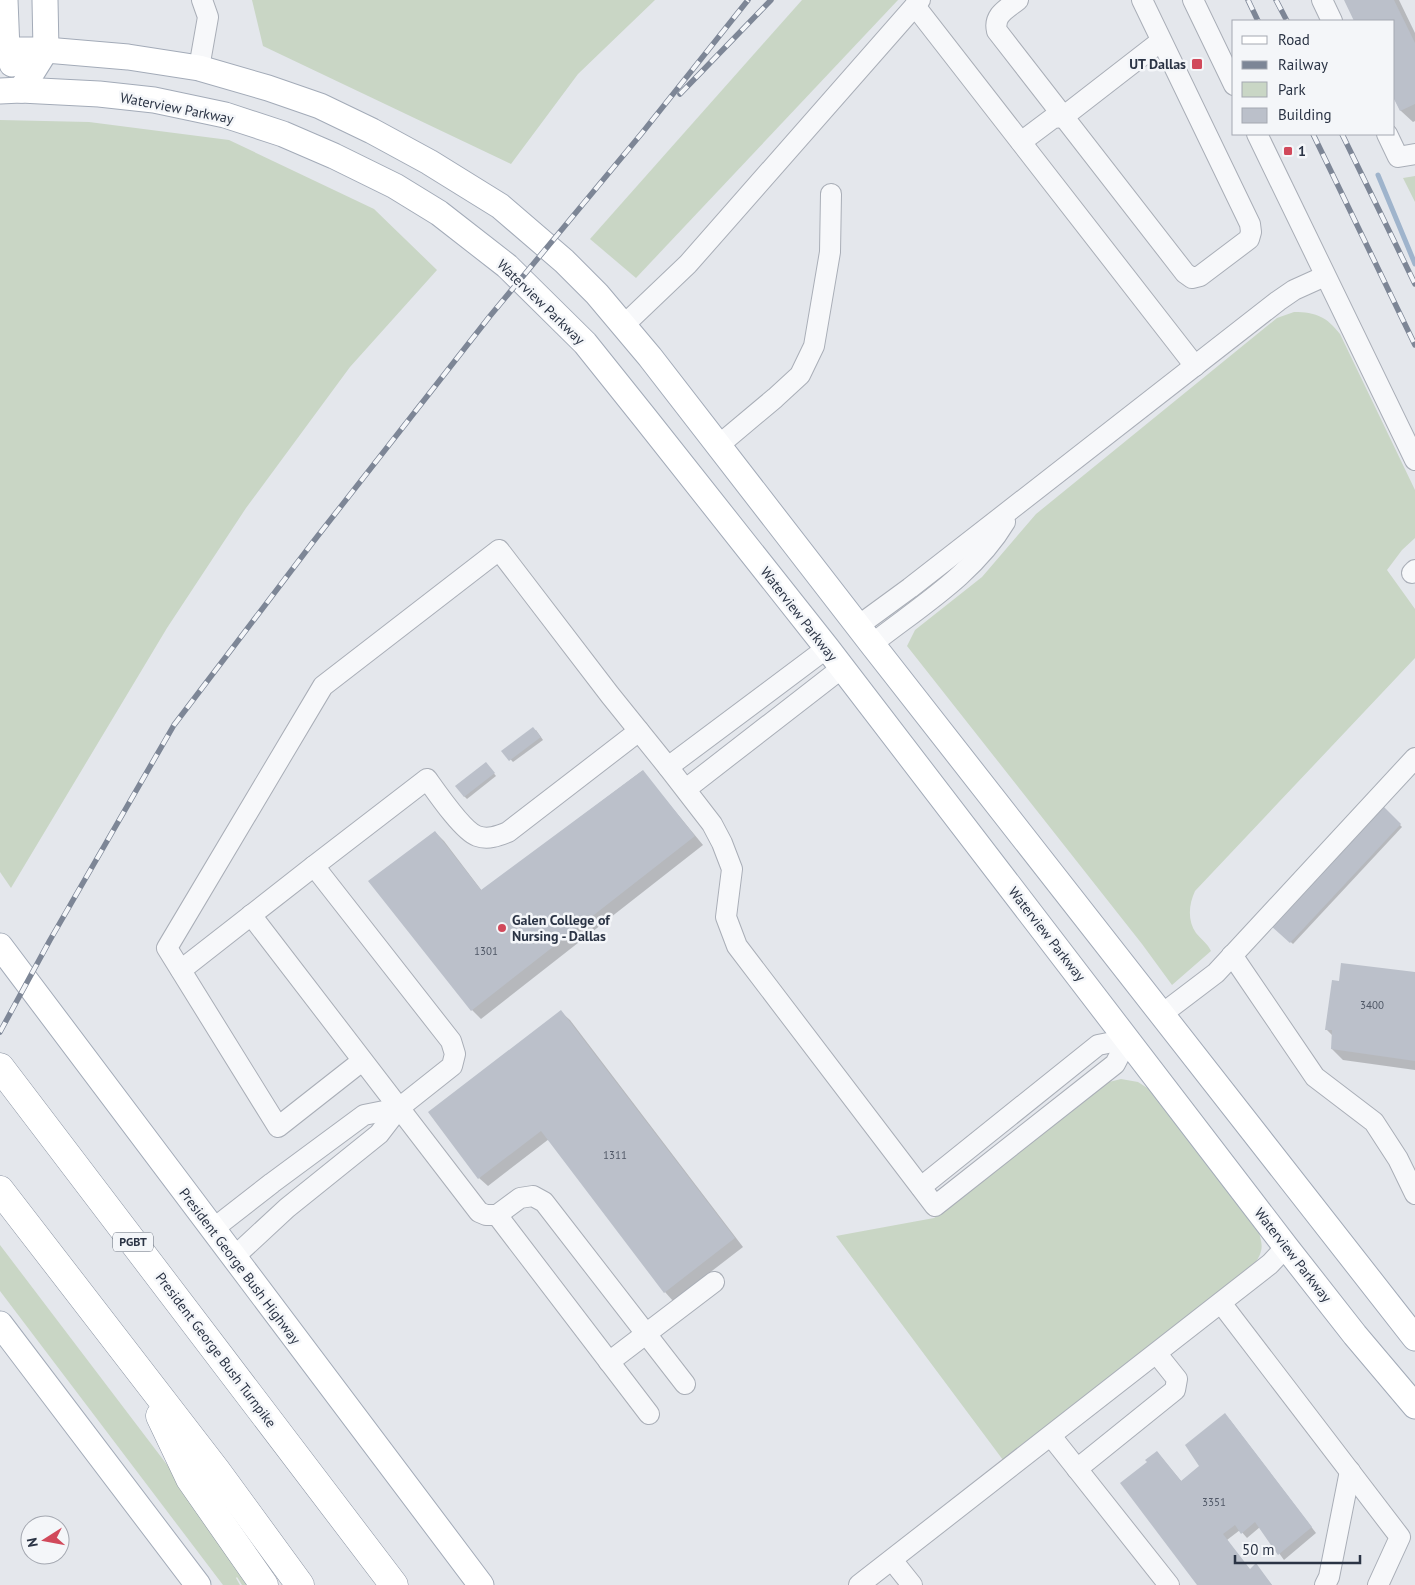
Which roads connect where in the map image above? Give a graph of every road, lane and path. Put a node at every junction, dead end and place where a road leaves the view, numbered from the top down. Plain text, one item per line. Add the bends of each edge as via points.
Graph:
1 (5, 0) edge
2 (46, 0) edge
3 (202, 0) edge
4 (1018, 0) edge
5 (1142, 0) edge
6 (1193, 0) edge
7 (1322, 0) edge
8 (917, 3) edge
9 (1332, 20) edge
10 (1161, 41) junction
11 (3, 50) edge
12 (46, 50) junction
13 (199, 68) junction
14 (1232, 82) edge
15 (10, 91) edge
16 (1063, 117) junction
17 (1257, 135) edge
18 (1387, 135) edge
19 (1025, 146) junction
20 (1415, 154) edge
21 (831, 194) dead end
22 (1325, 276) junction
23 (624, 324) junction
24 (1195, 366) junction
25 (719, 445) junction
26 (1415, 460) edge
27 (865, 635) junction
28 (834, 658) junction
29 (638, 731) junction
30 (1415, 758) edge
31 (668, 767) junction
32 (686, 789) junction
33 (314, 866) junction
34 (251, 915) junction
35 (0, 946) edge
36 (1232, 955) junction
37 (181, 970) junction
38 (1162, 1014) junction
39 (1128, 1039) junction
40 (362, 1061) junction
41 (0, 1067) edge
42 (399, 1108) junction
43 (921, 1187) junction
44 (0, 1190) edge
45 (1415, 1194) edge
46 (497, 1215) junction
47 (213, 1229) junction
48 (1286, 1248) junction
49 (234, 1257) junction
50 (714, 1282) dead end
51 (1221, 1303) junction
52 (0, 1324) edge
53 (646, 1335) junction
54 (1415, 1338) edge
55 (1157, 1354) junction
56 (609, 1362) junction
57 (136, 1368) junction
58 (685, 1384) dead end
59 (1415, 1406) edge
60 (649, 1414) dead end
61 (1051, 1436) junction
62 (1077, 1469) junction
63 (1350, 1471) junction
64 (892, 1560) junction
65 (397, 1582) edge
66 (198, 1585) edge
67 (264, 1585) edge
68 (300, 1585) edge
69 (481, 1585) edge
70 (859, 1585) edge
71 (912, 1585) edge
72 (1169, 1585) edge
73 (1325, 1585) edge
74 (1378, 1585) edge

1 - 11 main road
2 - 12 main road
3 - 13 street via 208,17
4 - 16 street via 999,15 997,32
5 - 10 street
6 - 14 street
7 - 9 street
8 - 19 street
8 - 23 street via 688,264
10 - 16 street
10 - 16 street via 1250,224 1249,239 1200,276 1192,278
11 - 12 main road
11 - 15 main road
12 - 13 main road via 128,57
12 - 15 main road
13 - 23 main road via 320,106 429,162 500,206 564,262
15 - 28 main road, Waterview Parkway via 99,94 154,100 225,115 283,134 334,156 395,186 439,214 507,266 585,343
16 - 19 street via 1060,127
17 - 22 street
18 - 20 street via 1398,157
19 - 24 street
21 - 25 street via 830,252 814,346 800,375
22 - 24 street via 1294,290
22 - 26 street
23 - 25 main road
24 - 27 street via 1012,509
25 - 27 main road
27 - 28 main road
27 - 38 main road
28 - 31 street
28 - 32 street
28 - 39 main road, Waterview Parkway
29 - 31 street
29 - 33 street via 508,832 492,838 477,836 467,830 427,779
29 - 37 street via 498,550 323,686 167,948
30 - 36 street
31 - 32 street
32 - 43 street via 712,824 732,869 726,917 737,946
33 - 34 street
33 - 42 street via 450,1041 455,1054 452,1066
34 - 37 street
34 - 40 street
35 - 47 main road, President George Bush Highway
36 - 38 street via 1216,973
36 - 45 street via 1316,1078 1374,1122 1398,1159
37 - 40 street via 278,1127
38 - 39 main road
38 - 54 main road
39 - 43 street via 1098,1045
39 - 43 street via 1115,1064 935,1206
39 - 48 main road, Waterview Parkway
40 - 42 street
41 - 65 highway, President George Bush Turnpike / PGBT
42 - 46 street via 479,1212
42 - 47 street via 364,1115
42 - 49 street via 379,1134 287,1208
44 - 57 highway
46 - 53 street via 520,1198 533,1196 544,1202
46 - 56 street
47 - 49 main road, President George Bush Highway
48 - 51 street
48 - 59 main road, Waterview Parkway
49 - 69 main road, President George Bush Highway
50 - 53 street
51 - 55 street
51 - 63 street
52 - 66 main road
53 - 56 street
53 - 58 street
55 - 61 street
55 - 62 street via 1176,1378 1175,1390
56 - 60 street
57 - 67 highway via 190,1479
57 - 68 highway
61 - 62 street
61 - 64 street
62 - 72 street
63 - 73 street
63 - 74 street via 1400,1537
64 - 70 street
64 - 71 street

